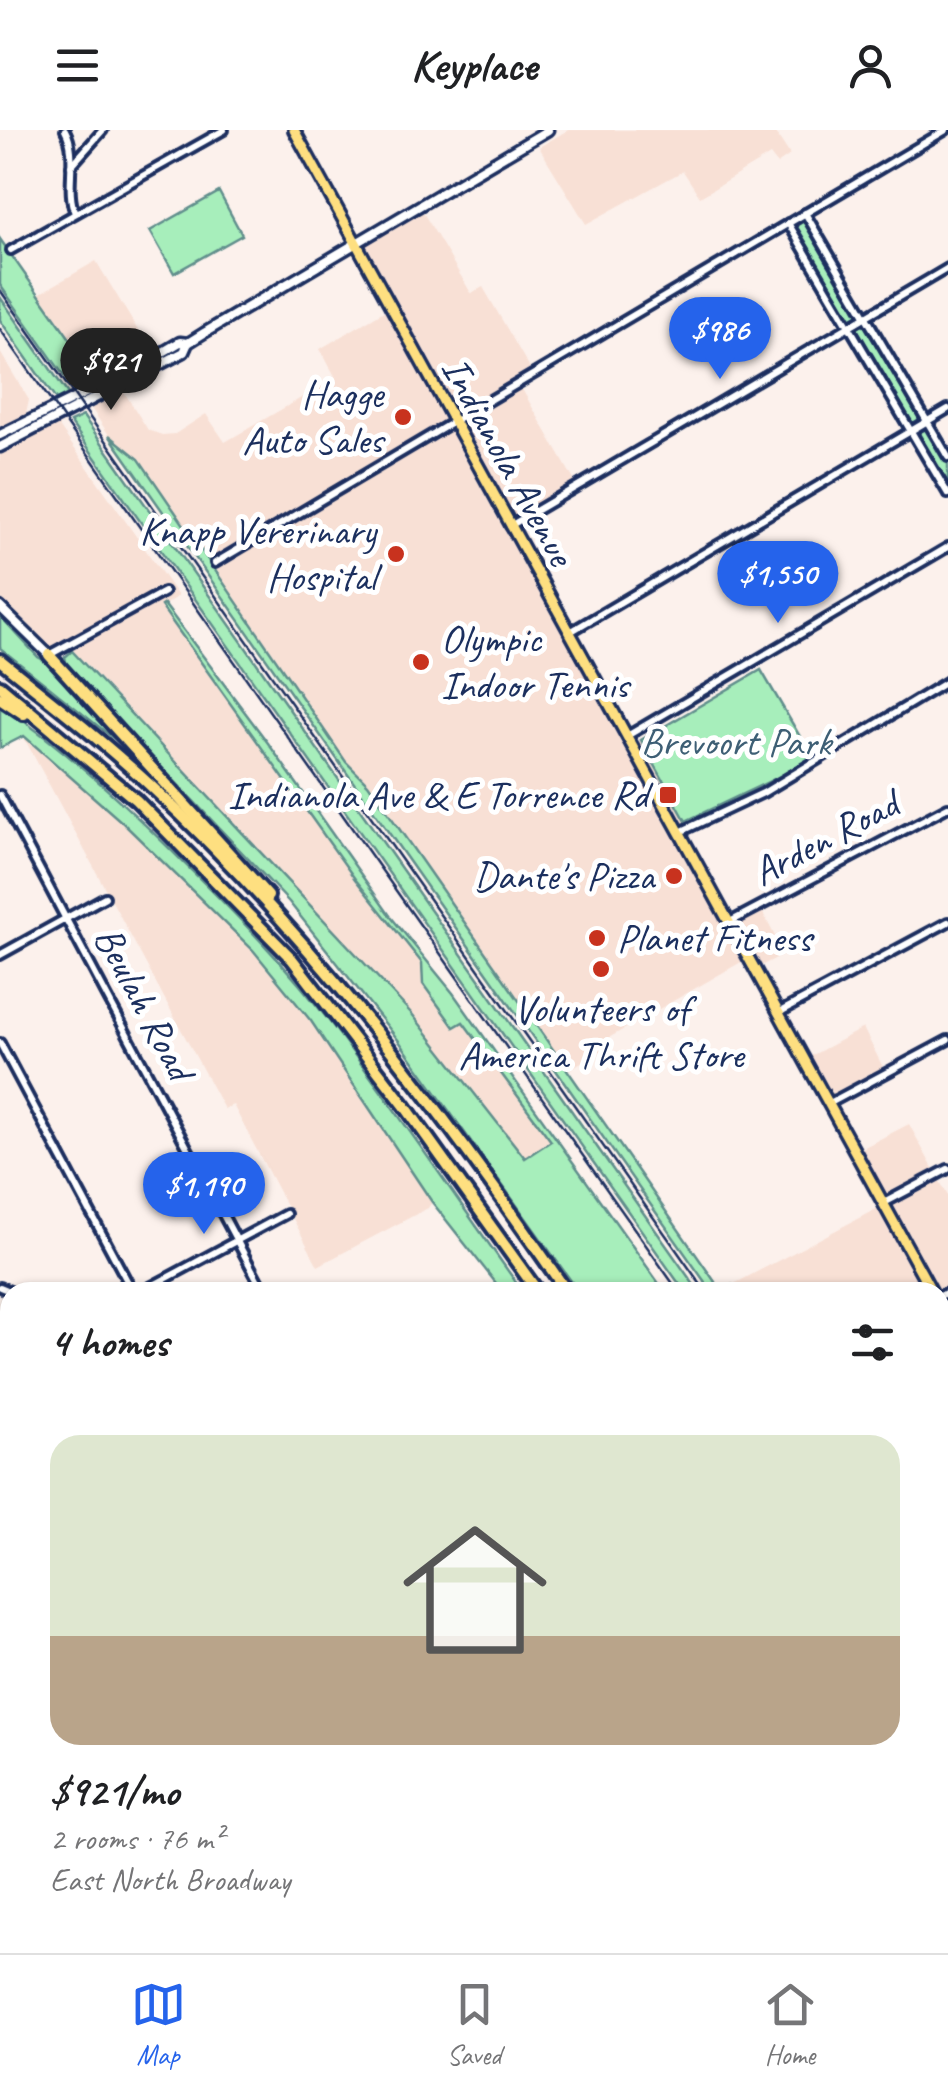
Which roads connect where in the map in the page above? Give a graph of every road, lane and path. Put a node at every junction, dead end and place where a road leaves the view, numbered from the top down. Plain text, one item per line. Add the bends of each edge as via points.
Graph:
1 (65, 130) edge
2 (103, 130) edge
3 (224, 130) edge
4 (294, 130) edge
5 (548, 130) edge
6 (946, 130) edge
7 (71, 166) junction
8 (75, 213) junction
9 (805, 213) junction
10 (788, 223) junction
11 (356, 244) junction
12 (10, 250) dead end
13 (948, 268) edge
14 (866, 317) junction
15 (849, 327) junction
16 (188, 343) junction
17 (948, 409) edge
18 (928, 421) junction
19 (452, 422) junction
20 (910, 431) junction
21 (0, 435) edge
22 (0, 448) edge
23 (948, 457) edge
24 (948, 494) edge
25 (510, 526) junction
26 (948, 547) edge
27 (214, 563) dead end
28 (164, 592) dead end
29 (0, 607) edge
30 (569, 632) junction
31 (49, 656) junction
32 (0, 660) edge
33 (948, 681) edge
34 (0, 686) edge
35 (0, 698) edge
36 (627, 736) junction
37 (71, 745) junction
38 (0, 795) edge
39 (948, 806) edge
40 (680, 832) junction
41 (105, 897) dead end
42 (65, 919) junction
43 (730, 922) junction
44 (948, 922) edge
45 (296, 938) junction
46 (0, 955) edge
47 (780, 1012) junction
48 (948, 1040) edge
49 (0, 1043) edge
50 (830, 1103) junction
51 (948, 1169) edge
52 (884, 1203) junction
53 (286, 1214) dead end
54 (237, 1240) junction
55 (131, 1282) edge
56 (156, 1282) edge
57 (259, 1282) edge
58 (531, 1282) edge
59 (559, 1282) edge
60 (927, 1282) edge

1 - 7 street
2 - 7 street
3 - 8 street
4 - 11 main road, Indianola Avenue
5 - 11 main road
6 - 9 street
7 - 8 street
8 - 12 street
9 - 10 street
9 - 14 street
10 - 15 street
10 - 19 street
11 - 16 main road
11 - 19 main road, Indianola Avenue
13 - 14 street
14 - 15 street
14 - 18 street
15 - 20 street
15 - 25 street
16 - 21 main road
16 - 22 main road via 184,352
17 - 18 street
18 - 20 street
18 - 23 street
19 - 25 main road, Indianola Avenue
19 - 27 street
20 - 24 street
20 - 30 street
25 - 30 main road, Indianola Avenue
26 - 36 street
28 - 31 street
29 - 31 main road
30 - 36 main road, Indianola Avenue
31 - 45 highway via 217,836
32 - 45 highway via 152,786
33 - 40 street via 763,794
34 - 37 highway
35 - 37 highway
36 - 40 main road, Indianola Avenue
37 - 58 highway via 136,800 292,959
38 - 42 street, Beulah Road
39 - 43 street, Arden Road
40 - 43 main road, Indianola Avenue
41 - 42 street
42 - 46 street
42 - 54 street, Beulah Road
43 - 47 main road, Indianola Avenue
44 - 47 street
45 - 59 highway via 426,1093
47 - 50 main road, Indianola Avenue
48 - 50 street
49 - 55 street
50 - 52 main road, Indianola Avenue
51 - 52 street
52 - 60 main road, Indianola Avenue
53 - 54 street
54 - 56 street
54 - 57 street, Beulah Road

